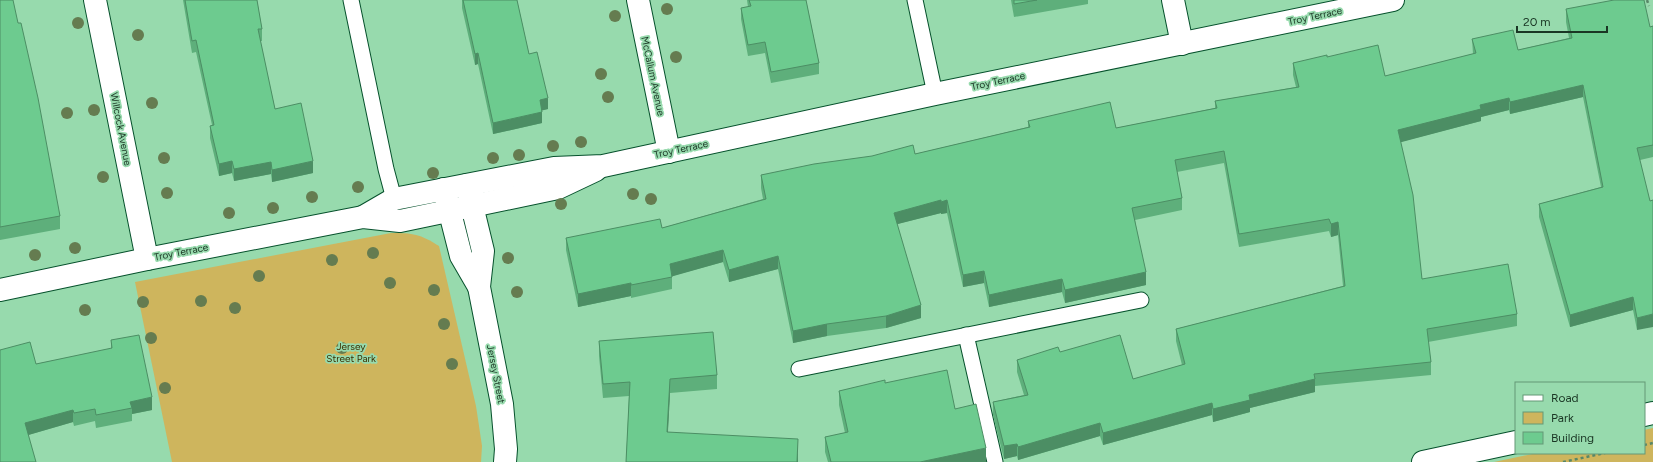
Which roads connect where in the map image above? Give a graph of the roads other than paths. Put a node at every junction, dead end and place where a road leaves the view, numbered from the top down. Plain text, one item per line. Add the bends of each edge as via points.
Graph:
1 (95, 0) edge
2 (351, 0) edge
3 (638, 0) edge
4 (915, 0) edge
5 (1173, 0) edge
6 (1392, 0) edge
7 (1182, 44) junction
8 (935, 94) junction
9 (669, 152) junction
10 (603, 166) junction
11 (467, 185) junction
12 (444, 189) junction
13 (394, 199) junction
14 (472, 206) junction
15 (449, 211) junction
16 (362, 217) junction
17 (146, 259) junction
18 (479, 287) junction
19 (0, 290) edge
20 (1141, 300) dead end
21 (966, 335) junction
22 (800, 369) dead end
23 (1515, 442) edge
24 (505, 462) edge
25 (995, 462) edge
26 (1423, 462) edge

1 - 17 street, Willcock Avenue
2 - 13 lane
3 - 9 street, McCallum Avenue
4 - 8 lane
5 - 7 street
6 - 7 street, Troy Terrace
7 - 8 street, Troy Terrace
8 - 9 street, Troy Terrace
9 - 10 street, Troy Terrace
10 - 11 street, Troy Terrace via 554,168
10 - 14 street, Troy Terrace via 558,188
11 - 12 street, Troy Terrace
11 - 14 street, Jersey Street
12 - 13 street, Troy Terrace
12 - 15 street, Jersey Street
13 - 16 street, Troy Terrace
14 - 15 street, Troy Terrace
14 - 18 street, Jersey Street via 483,251
15 - 16 street, Troy Terrace via 400,221
15 - 18 street, Jersey Street via 461,256
16 - 17 street, Troy Terrace
17 - 19 street, Troy Terrace
18 - 24 street, Jersey Street via 502,404
20 - 21 lane
21 - 22 lane
21 - 25 lane
23 - 26 street

